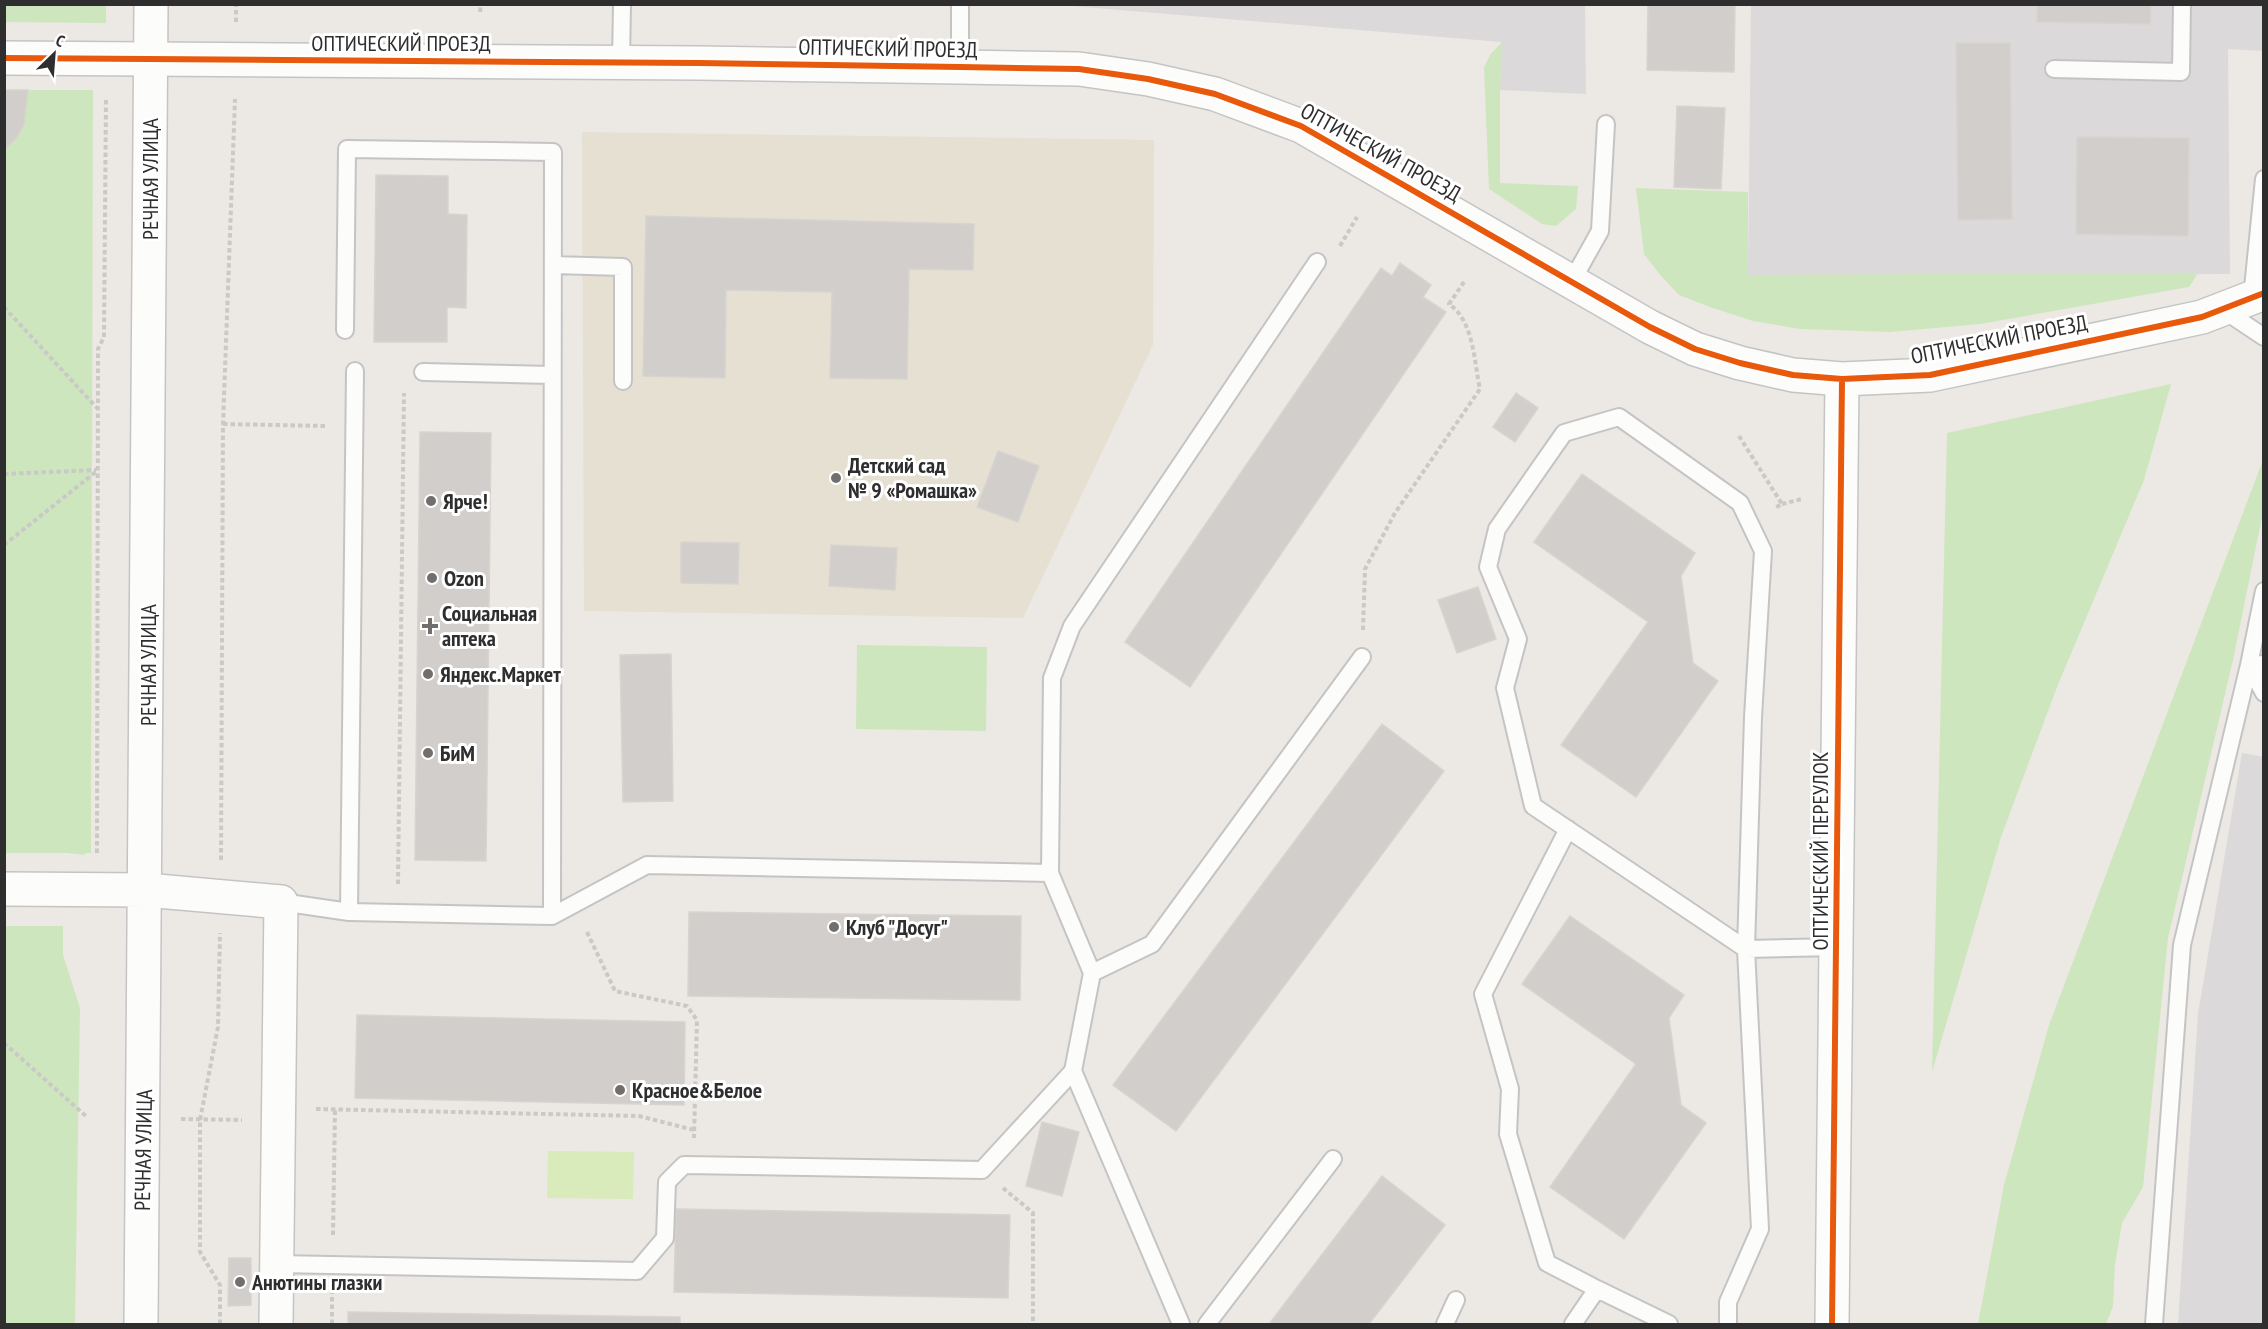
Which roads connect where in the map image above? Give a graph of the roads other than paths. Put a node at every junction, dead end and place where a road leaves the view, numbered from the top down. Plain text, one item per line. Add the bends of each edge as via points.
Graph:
1 (151, 4) edge
2 (622, 4) edge
3 (960, 4) edge
4 (2182, 4) edge
5 (4, 58) edge
6 (150, 60) junction
7 (621, 62) junction
8 (960, 67) junction
9 (2054, 69) dead end
10 (1606, 124) dead end
11 (2264, 179) edge
12 (1317, 262) dead end
13 (553, 265) junction
14 (1572, 281) junction
15 (2246, 300) edge
16 (345, 330) dead end
17 (2264, 337) edge
18 (355, 371) dead end
19 (423, 372) dead end
20 (552, 375) junction
21 (1842, 379) junction
22 (623, 381) dead end
23 (2264, 591) edge
24 (1362, 657) road end
25 (2256, 665) edge
26 (2264, 693) edge
27 (1568, 829) junction
28 (1050, 873) junction
29 (4, 889) edge
30 (146, 890) junction
31 (281, 902) junction
32 (350, 912) junction
33 (552, 916) junction
34 (1837, 947) junction
35 (1746, 949) junction
36 (1092, 973) junction
37 (1073, 1071) junction
38 (1333, 1159) dead end
39 (278, 1264) junction
40 (1597, 1289) junction
41 (1456, 1300) dead end
42 (141, 1324) edge
43 (276, 1324) edge
44 (1181, 1324) edge
45 (1207, 1324) edge
46 (1445, 1324) edge
47 (1573, 1324) edge
48 (1669, 1324) edge
49 (1728, 1324) edge
50 (1832, 1324) edge
51 (2154, 1324) edge

1 - 6 street, РЕЧНАЯ УЛИЦА
2 - 7 lane
3 - 8 lane
4 - 9 lane via 2181,72
5 - 6 street, ОПТИЧЕСКИЙ ПРОЕЗД
6 - 7 street, ОПТИЧЕСКИЙ ПРОЕЗД
6 - 30 street, РЕЧНАЯ УЛИЦА
7 - 8 street, ОПТИЧЕСКИЙ ПРОЕЗД
8 - 14 street, ОПТИЧЕСКИЙ ПРОЕЗД via 1079,69 1215,94 1301,126
10 - 14 lane via 1600,231
11 - 15 lane
12 - 28 lane via 1072,626 1052,678
13 - 16 lane via 553,152 347,149
13 - 20 lane
13 - 22 lane via 623,267
14 - 21 street, ОПТИЧЕСКИЙ ПРОЕЗД via 1695,349 1793,375
15 - 17 lane
15 - 21 street, ОПТИЧЕСКИЙ ПРОЕЗД via 2202,317 1930,375
18 - 32 lane
19 - 20 lane
20 - 33 lane
21 - 34 street, ОПТИЧЕСКИЙ ПЕРЕУЛОК
23 - 25 lane
24 - 36 lane via 1152,944
25 - 26 lane
25 - 51 lane via 2182,945
27 - 35 lane
27 - 35 lane via 1533,806 1505,688 1518,639 1488,567 1497,529 1564,433 1619,417 1740,503 1763,551
27 - 40 lane via 1483,994 1510,1089 1508,1134 1547,1263
28 - 33 lane via 647,865
28 - 36 lane
29 - 30 street
30 - 31 street
30 - 42 street, РЕЧНАЯ УЛИЦА
31 - 32 lane
31 - 39 street
32 - 33 lane
34 - 35 lane
34 - 50 street, ОПТИЧЕСКИЙ ПЕРЕУЛОК
35 - 49 lane via 1760,1229 1728,1302
36 - 37 lane
37 - 39 lane via 982,1170 684,1165 667,1182 665,1238 637,1271
37 - 44 lane
38 - 45 lane
39 - 43 street
40 - 47 lane
40 - 48 lane
41 - 46 lane

